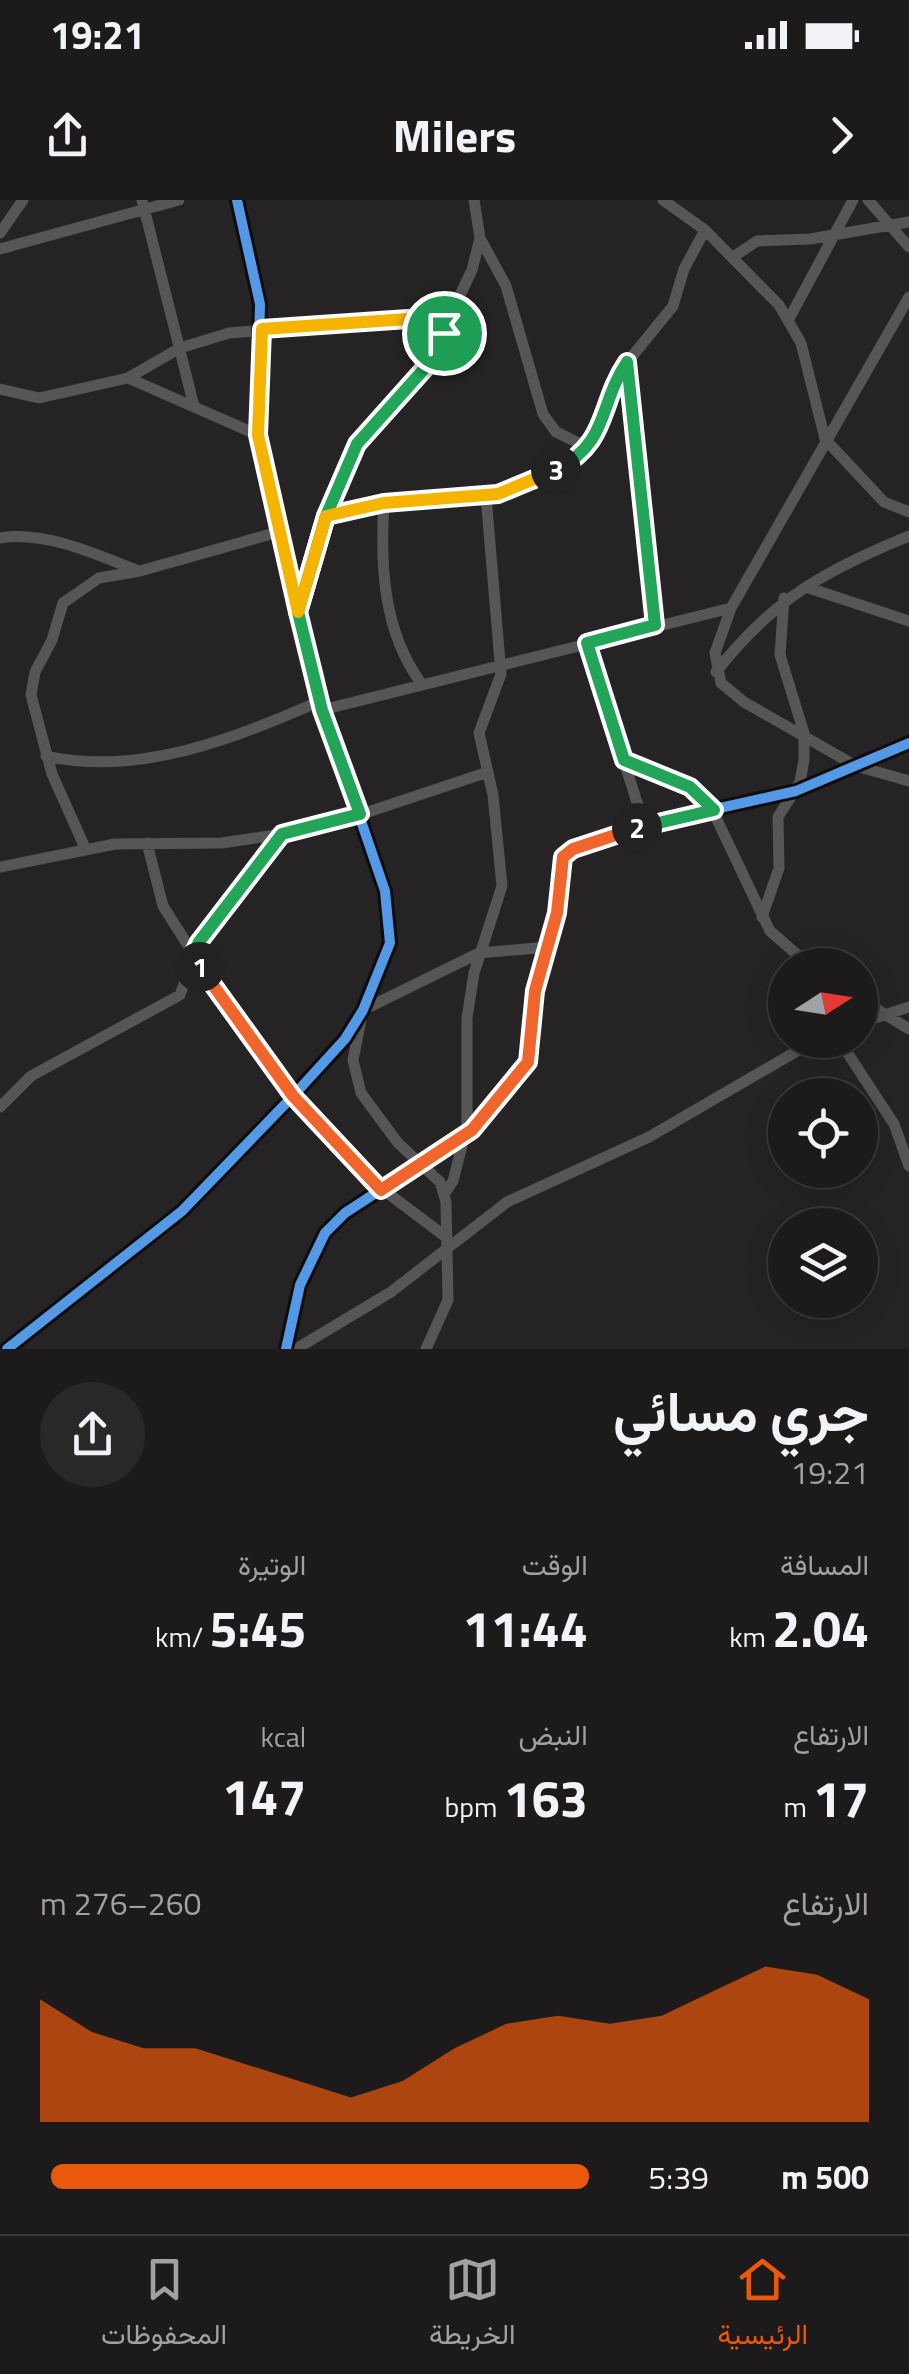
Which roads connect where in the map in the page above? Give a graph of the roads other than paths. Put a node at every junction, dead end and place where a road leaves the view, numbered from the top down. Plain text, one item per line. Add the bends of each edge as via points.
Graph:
1 (24, 200) edge
2 (179, 200) edge
3 (236, 200) edge
4 (474, 200) edge
5 (663, 200) edge
6 (852, 200) edge
7 (868, 200) edge
8 (143, 204) edge
9 (909, 222) edge
10 (890, 225) junction
11 (705, 230) junction
12 (0, 233) edge
13 (838, 235) junction
14 (480, 238) junction
15 (909, 247) edge
16 (0, 249) edge
17 (732, 256) junction
18 (909, 297) edge
19 (452, 316) junction
20 (789, 319) junction
21 (262, 329) junction
22 (180, 348) junction
23 (627, 362) junction
24 (128, 378) junction
25 (0, 389) edge
26 (194, 406) junction
27 (258, 435) junction
28 (825, 439) junction
29 (589, 448) junction
30 (486, 496) junction
31 (384, 503) junction
32 (909, 512) edge
33 (326, 516) junction
34 (278, 532) junction
35 (909, 536) edge
36 (0, 538) edge
37 (140, 572) junction
38 (808, 588) junction
39 (784, 598) junction
40 (731, 608) junction
41 (298, 612) junction
42 (909, 622) edge
43 (655, 625) junction
44 (587, 643) junction
45 (501, 662) junction
46 (716, 672) junction
47 (421, 683) junction
48 (321, 706) junction
49 (804, 734) junction
50 (909, 743) edge
51 (46, 756) junction
52 (624, 760) junction
53 (856, 766) junction
54 (488, 772) junction
55 (909, 781) edge
56 (796, 791) junction
57 (714, 810) junction
58 (360, 814) junction
59 (644, 826) junction
60 (282, 834) junction
61 (147, 843) junction
62 (86, 850) junction
63 (0, 867) edge
64 (762, 917) junction
65 (549, 947) junction
66 (787, 948) edge
67 (479, 952) junction
68 (193, 954) junction
69 (909, 1007) edge
70 (363, 1010) junction
71 (878, 1012) edge
72 (883, 1015) junction
73 (878, 1017) edge
74 (909, 1029) edge
75 (785, 1058) edge
76 (851, 1058) edge
77 (27, 1079) junction
78 (0, 1088) edge
79 (293, 1096) junction
80 (0, 1106) edge
81 (464, 1136) junction
82 (420, 1162) junction
83 (909, 1166) edge
84 (381, 1190) junction
85 (445, 1193) junction
86 (446, 1241) junction
87 (7, 1349) edge
88 (286, 1349) edge
89 (296, 1349) edge
90 (426, 1349) edge

1 - 12 street
2 - 8 street
3 - 21 street
4 - 14 street
5 - 11 street
6 - 13 street
7 - 10 street
8 - 16 street
8 - 22 street
9 - 10 street
10 - 13 street
10 - 15 street
11 - 17 street
11 - 23 street via 669,312
13 - 17 street via 757,241
13 - 20 street
14 - 19 street
14 - 29 street via 506,286 546,421
17 - 20 street
18 - 28 street
19 - 21 street
19 - 33 street via 425,368 357,444
20 - 28 street
21 - 22 street
21 - 27 street
22 - 24 street
22 - 26 street
23 - 29 street
23 - 43 street
24 - 25 street via 40,398
24 - 26 street
26 - 27 street
27 - 34 street
28 - 32 street via 884,502
28 - 40 street
29 - 30 street via 536,481
30 - 31 street
30 - 45 street
31 - 33 street
31 - 47 street via 386,596 401,652
33 - 41 street
34 - 37 street
34 - 41 street
35 - 38 street
36 - 37 street via 95,553
37 - 51 street via 99,578 63,603 31,682
38 - 39 street
38 - 42 street
39 - 46 street
39 - 49 street via 780,654
40 - 43 street
40 - 46 street via 717,641
41 - 48 street
43 - 44 street
44 - 45 street
44 - 52 street
45 - 47 street
45 - 54 street via 479,729
46 - 49 street via 744,702
47 - 48 street
48 - 51 street via 151,758 102,763
48 - 58 street
49 - 53 street
49 - 56 street
50 - 53 street
51 - 62 street
52 - 57 street via 690,787
52 - 59 street
53 - 55 street
53 - 56 street
54 - 58 street
54 - 67 street via 502,886
56 - 57 street
56 - 64 street via 778,817 778,868
57 - 59 street
57 - 64 street
58 - 60 street
58 - 70 street via 391,926 386,961
59 - 65 street via 563,857
60 - 61 street
60 - 68 street
61 - 62 street
61 - 68 street via 163,906
62 - 63 street
64 - 66 street
65 - 67 street
65 - 81 street via 535,991 528,1062
67 - 70 street
67 - 81 street via 467,1018
68 - 77 street via 180,995
68 - 79 street
69 - 72 street
70 - 79 street
70 - 82 street via 355,1078 376,1116
71 - 72 street
72 - 73 street
72 - 74 street
75 - 86 street via 649,1137 507,1202
76 - 83 street via 894,1124
77 - 78 street
77 - 80 street
79 - 84 street
79 - 87 street via 182,1211
81 - 82 street
81 - 85 street
82 - 84 street
82 - 85 street
84 - 86 street
84 - 88 street via 324,1233 300,1285
85 - 86 street
86 - 89 street via 392,1292
86 - 90 street via 448,1300

